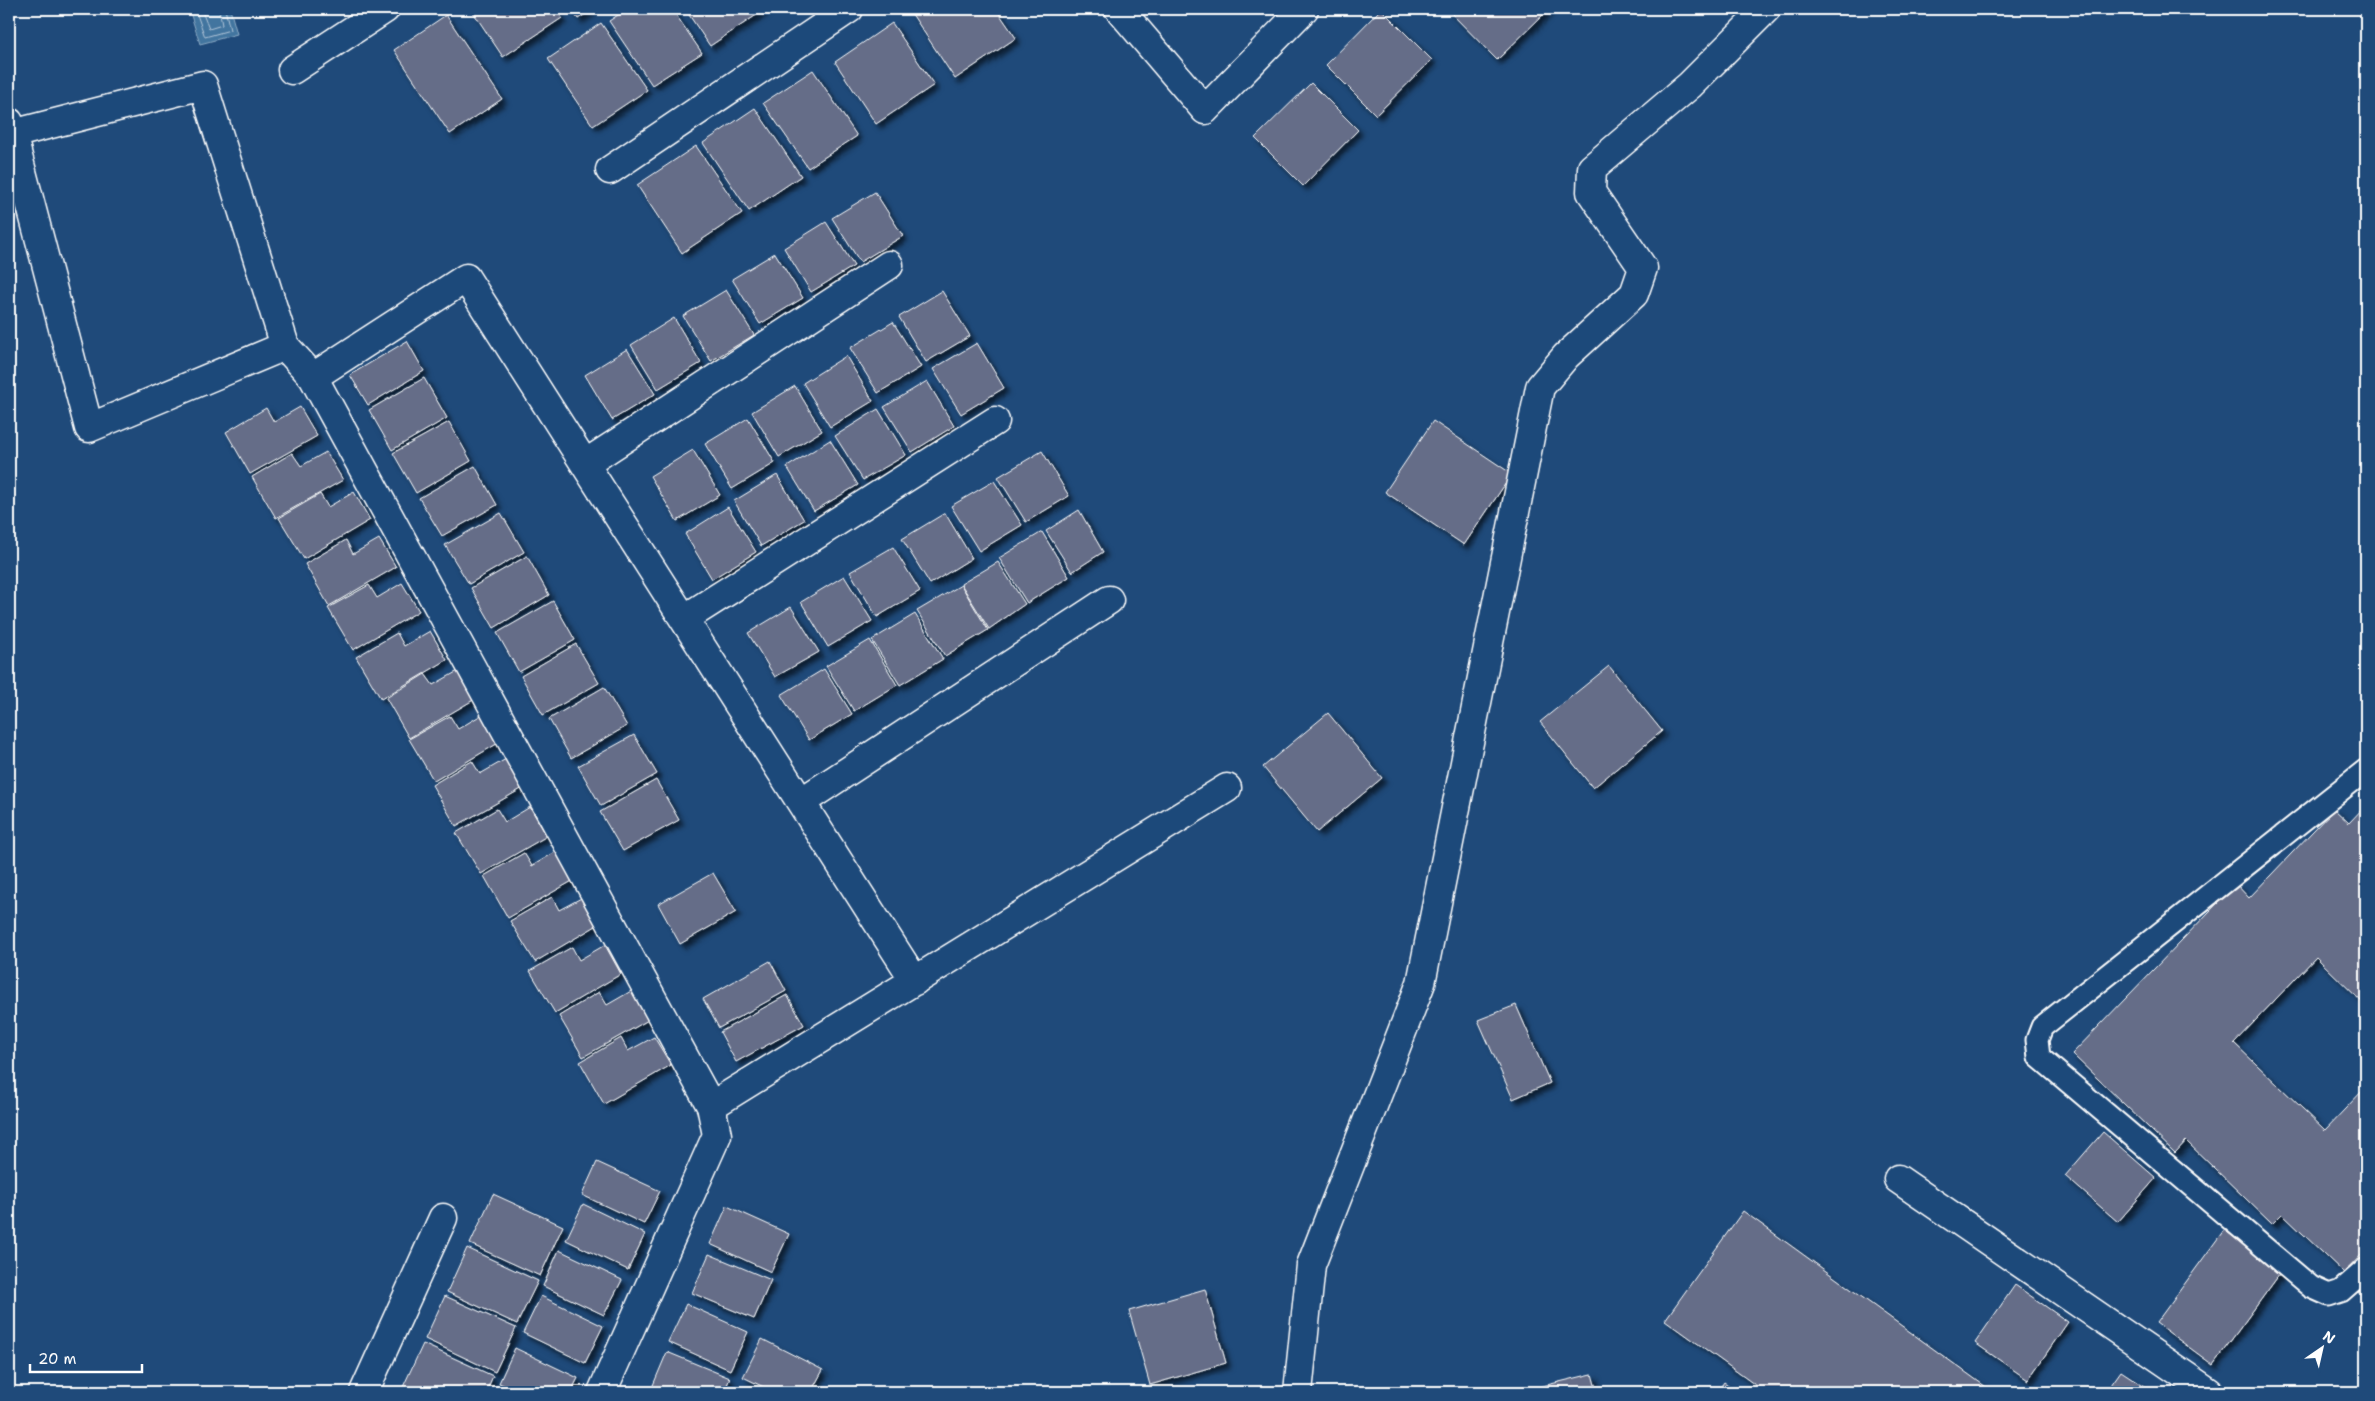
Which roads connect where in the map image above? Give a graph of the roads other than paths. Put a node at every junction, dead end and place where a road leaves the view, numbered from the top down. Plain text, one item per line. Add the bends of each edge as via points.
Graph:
1 (384, 9) edge
2 (849, 9) edge
3 (1119, 9) edge
4 (1304, 9) edge
5 (1766, 9) edge
6 (292, 70) dead end
7 (10, 128) edge
8 (610, 170) dead end
9 (889, 265) dead end
10 (285, 346) junction
11 (313, 377) junction
12 (995, 421) dead end
13 (585, 464) junction
14 (1109, 600) dead end
15 (684, 619) junction
16 (2366, 770) edge
17 (1227, 788) dead end
18 (801, 802) junction
19 (915, 981) junction
20 (711, 1106) junction
21 (1898, 1179) dead end
22 (443, 1218) dead end
23 (2366, 1269) edge
24 (364, 1392) edge
25 (602, 1392) edge
26 (1298, 1392) edge
27 (2209, 1392) edge

1 - 6 street
2 - 8 street
3 - 4 street via 1205,110
5 - 26 street via 1690,85 1592,168 1591,192 1643,268 1634,294 1566,356 1540,387 1420,983 1311,1265
7 - 10 street via 203,85
7 - 10 street via 89,428
9 - 13 street
10 - 11 street
11 - 13 street via 466,278
11 - 20 street
12 - 15 street
13 - 15 street
14 - 18 street
15 - 18 street
16 - 23 lane via 2042,1028 2037,1040 2039,1057 2311,1287 2329,1295 2341,1291
17 - 19 street
18 - 19 street
19 - 20 street
20 - 25 street via 718,1135
21 - 27 street
22 - 24 street

